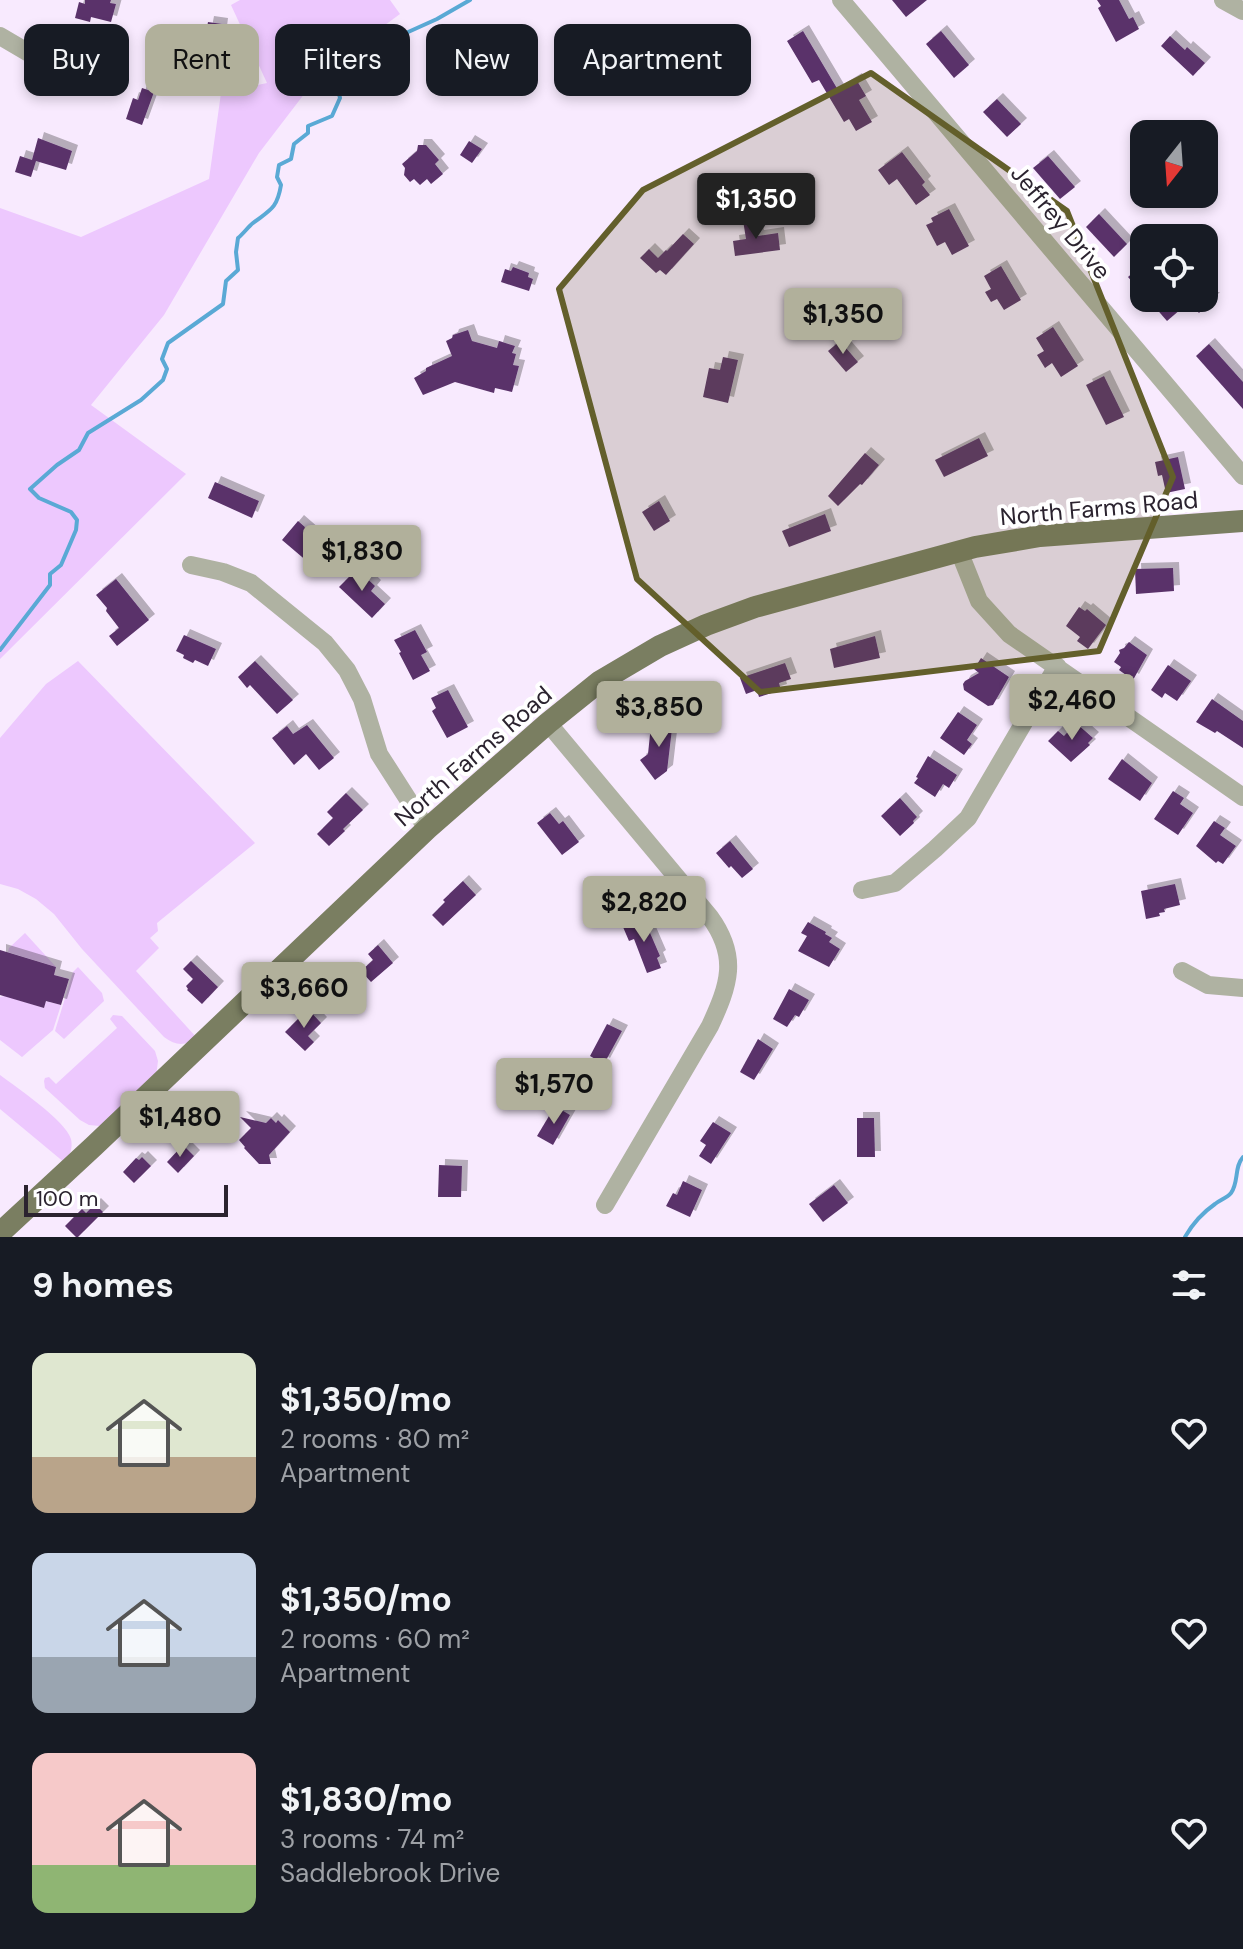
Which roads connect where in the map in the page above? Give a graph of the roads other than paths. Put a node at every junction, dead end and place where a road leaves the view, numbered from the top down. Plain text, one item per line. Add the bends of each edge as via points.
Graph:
1 (841, 0) edge
2 (1223, 0) edge
3 (1243, 11) edge
4 (0, 36) edge
5 (24, 50) edge
6 (1243, 476) edge
7 (1243, 521) edge
8 (959, 551) junction
9 (191, 565) dead end
10 (1057, 666) junction
11 (548, 723) junction
12 (1243, 797) edge
13 (427, 829) junction
14 (862, 890) dead end
15 (1182, 971) dead end
16 (1243, 988) edge
17 (605, 1205) dead end
18 (0, 1233) edge

1 - 6 street, Jeffrey Drive
2 - 3 street
4 - 5 street
7 - 8 main road, North Farms Road via 1040,536
8 - 10 street via 979,601 1009,634
8 - 11 main road, North Farms Road via 706,625 599,682
9 - 13 street via 251,583 325,643 347,670 379,754
10 - 12 street
10 - 14 street via 968,818 895,883
11 - 13 main road, North Farms Road
11 - 17 street via 710,917 721,932 727,958 727,984 710,1026
13 - 18 main road, North Farms Road
15 - 16 street via 1208,985

